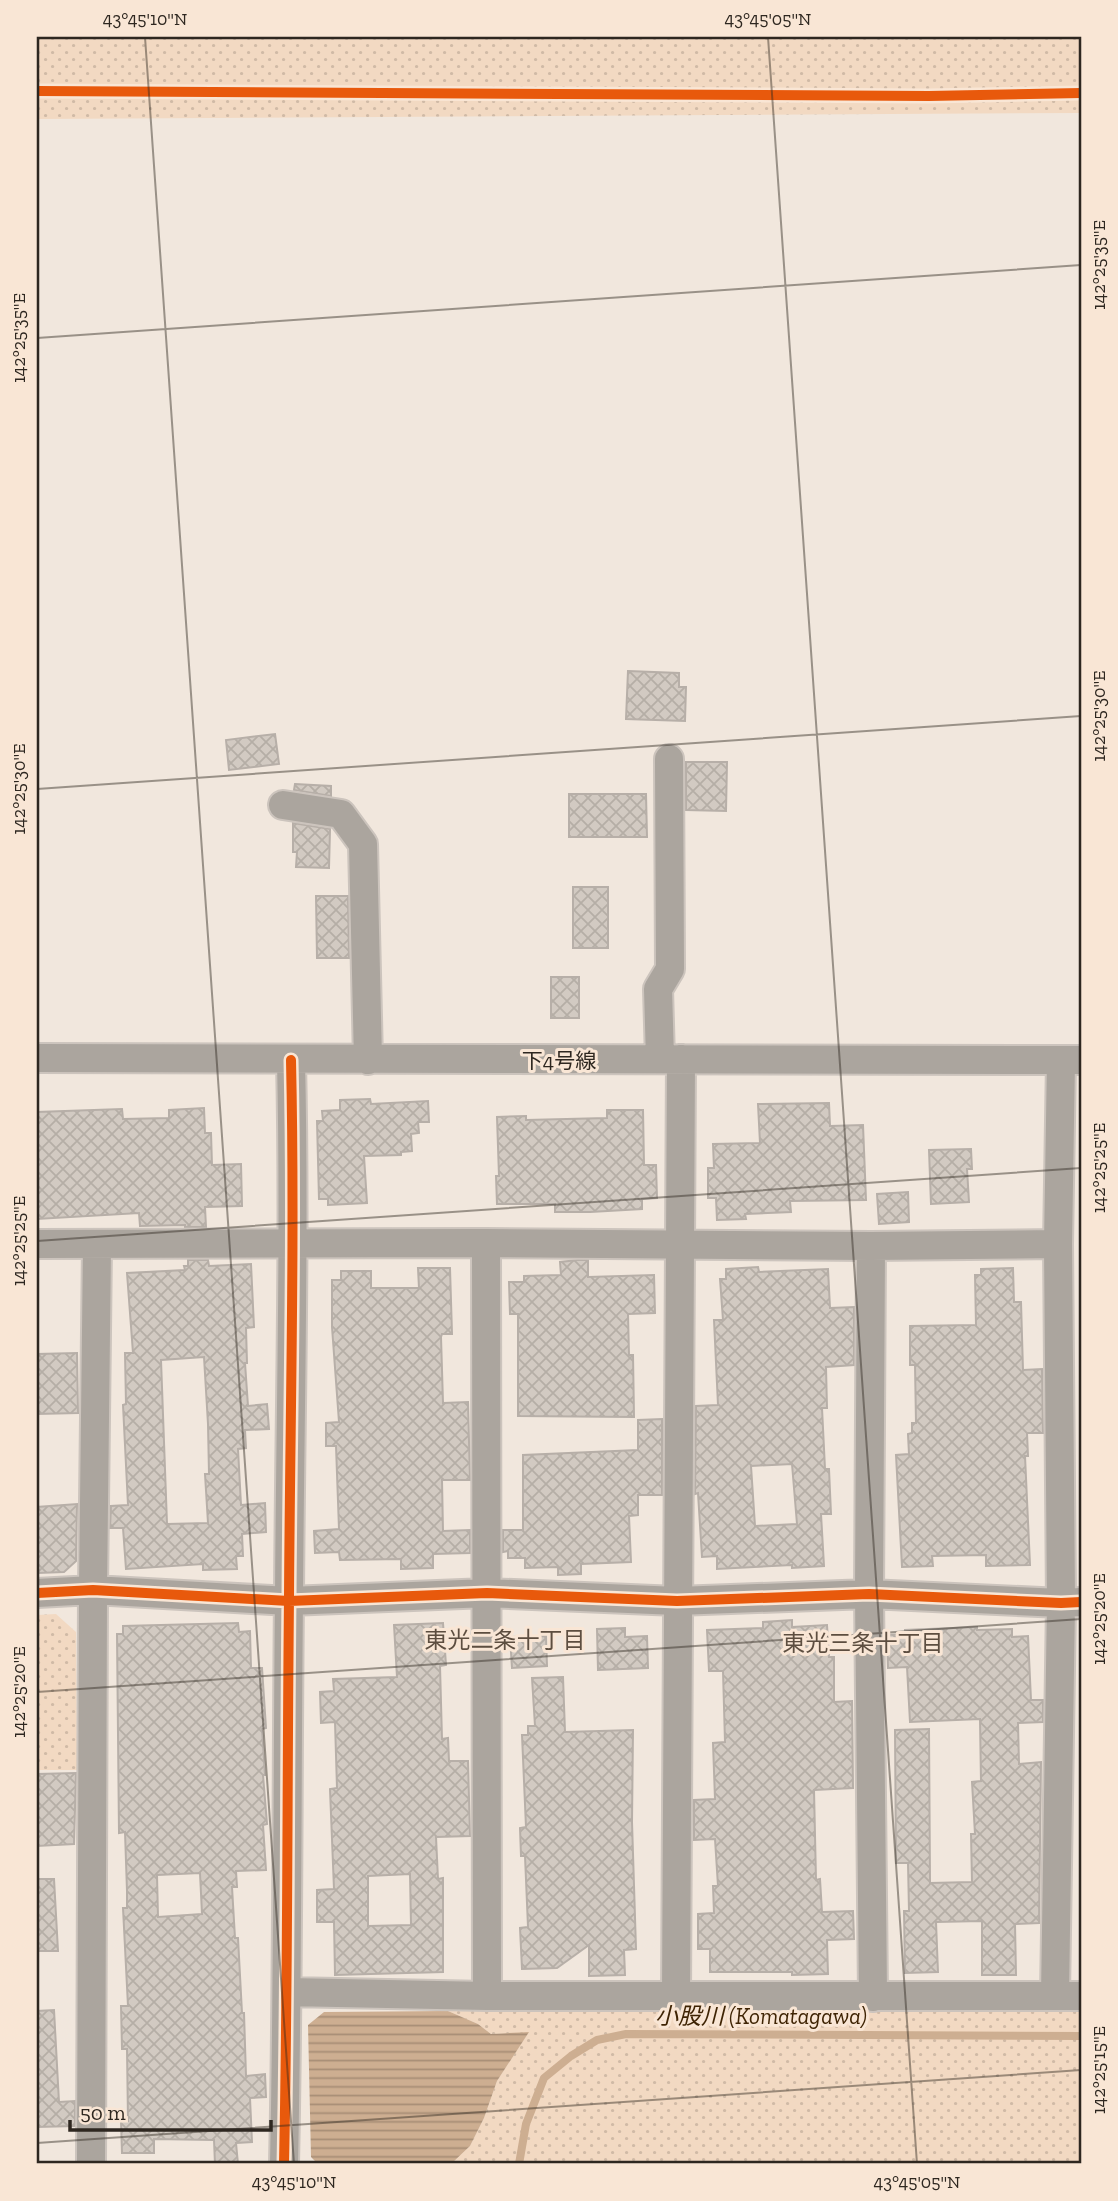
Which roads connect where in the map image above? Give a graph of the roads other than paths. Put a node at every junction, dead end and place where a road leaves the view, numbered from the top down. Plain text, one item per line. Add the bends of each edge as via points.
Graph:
1 (669, 759) dead end
2 (283, 805) dead end
3 (37, 1058) edge
4 (671, 1059) junction
5 (291, 1060) junction
6 (368, 1060) junction
7 (1071, 1060) edge
8 (486, 1243) junction
9 (37, 1244) edge
10 (292, 1244) junction
11 (679, 1244) junction
12 (1058, 1244) junction
13 (97, 1245) junction
14 (871, 1246) junction
15 (93, 1590) junction
16 (37, 1593) edge
17 (487, 1593) junction
18 (870, 1594) junction
19 (289, 1601) junction
20 (677, 1601) junction
21 (1071, 1602) edge
22 (288, 1992) junction
23 (486, 1996) junction
24 (1068, 1996) edge
25 (676, 1997) junction
26 (873, 1997) junction
27 (91, 2164) edge
28 (284, 2164) edge

1 - 4 street via 670,969 658,989
2 - 6 street via 341,814 363,845
3 - 5 street, 下4号線
4 - 6 street, 下4号線
4 - 7 street, 下4号線
4 - 11 street
5 - 6 street, 下4号線
5 - 10 street
7 - 12 street
8 - 10 street
8 - 11 street
8 - 17 street
9 - 13 street
10 - 13 street
10 - 19 street
11 - 14 street
11 - 20 street
12 - 14 street
12 - 21 street
13 - 15 street
14 - 18 street
15 - 16 street
15 - 19 street
15 - 27 street
17 - 19 street
17 - 20 street
17 - 23 street
18 - 20 street
18 - 21 street
18 - 26 street
19 - 22 street
20 - 25 street
21 - 24 street
22 - 23 street
22 - 28 street
23 - 25 street
24 - 26 street
25 - 26 street

